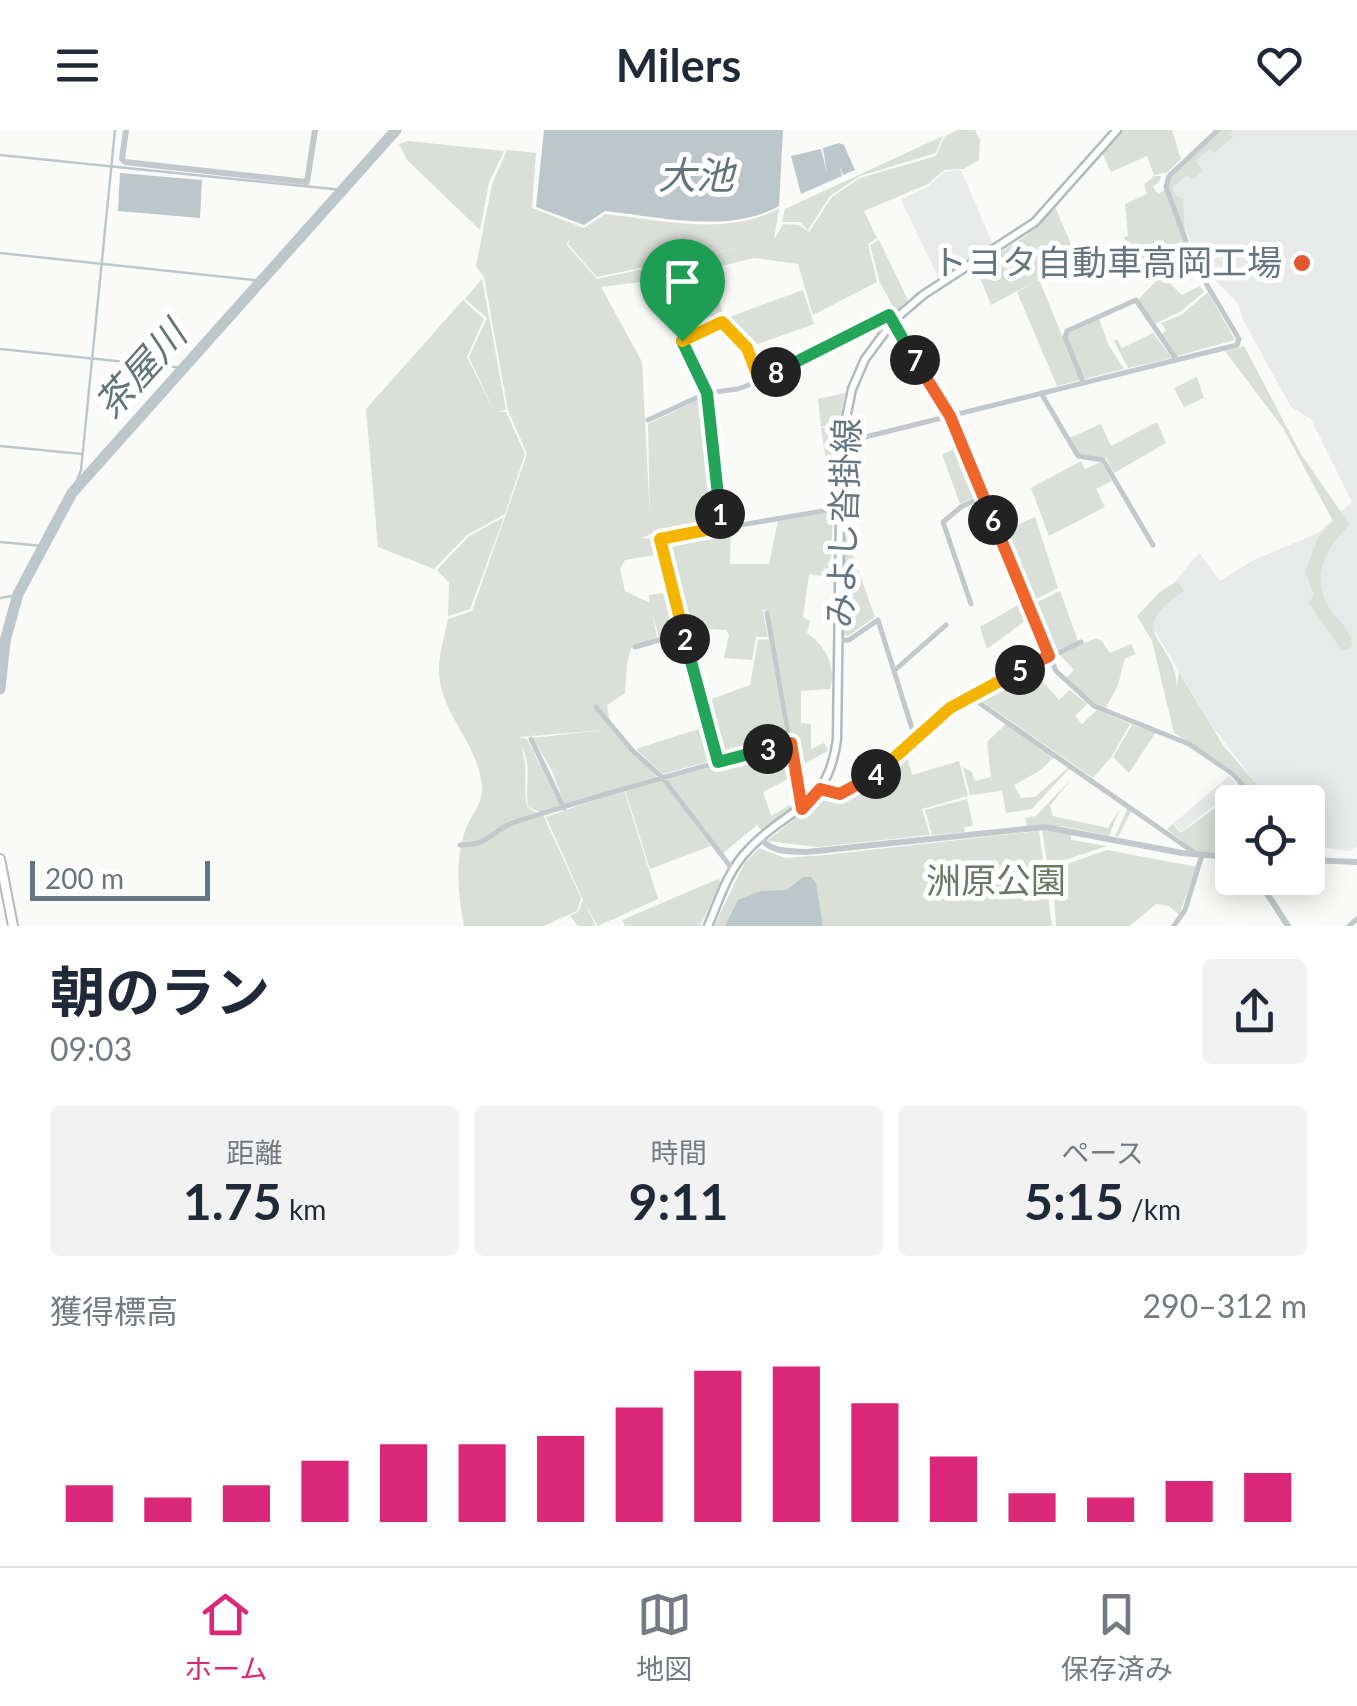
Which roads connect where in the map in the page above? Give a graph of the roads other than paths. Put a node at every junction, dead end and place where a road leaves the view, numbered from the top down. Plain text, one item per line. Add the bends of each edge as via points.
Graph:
1 (126, 130) edge
2 (315, 130) edge
3 (1117, 130) edge
4 (1218, 130) edge
5 (685, 278) dead end
6 (894, 320) junction
7 (682, 341) junction
8 (1176, 359) junction
9 (759, 380) junction
10 (1082, 382) junction
11 (707, 393) junction
12 (1041, 393) junction
13 (950, 416) junction
14 (648, 420) dead end
15 (841, 442) junction
16 (983, 496) junction
17 (840, 508) junction
18 (721, 527) junction
19 (1153, 545) dead end
20 (971, 604) dead end
21 (767, 614) dead end
22 (946, 625) dead end
23 (683, 632) junction
24 (840, 641) junction
25 (1081, 642) dead end
26 (635, 648) dead end
27 (1049, 656) junction
28 (894, 670) junction
29 (972, 697) junction
30 (596, 707) dead end
31 (915, 738) junction
32 (531, 739) dead end
33 (791, 743) junction
34 (718, 762) junction
35 (662, 777) junction
36 (1242, 785) edge
37 (820, 789) junction
38 (564, 808) junction
39 (802, 809) junction
40 (760, 838) junction
41 (460, 845) dead end
42 (1199, 854) junction
43 (1215, 855) edge
44 (0, 859) edge
45 (1325, 861) edge
46 (1357, 862) edge
47 (733, 870) junction
48 (4, 892) edge
49 (1269, 895) edge
50 (1357, 919) edge
51 (14, 926) edge
52 (708, 926) edge
53 (1174, 926) edge
54 (1288, 926) edge
55 (1349, 926) edge

1 - 2 street via 125,162 307,182
3 - 6 main road, みよし沓掛線 via 1035,222
4 - 8 street via 1169,176 1166,188 1194,262 1239,340
5 - 7 street via 661,296
6 - 9 street via 883,316
6 - 13 street
6 - 15 main road, みよし沓掛線 via 852,389
7 - 9 street via 722,322 747,348
7 - 11 street
8 - 10 street
8 - 10 street via 1136,300 1067,332
9 - 11 street
10 - 12 street
11 - 14 street
11 - 18 street
12 - 13 street
12 - 19 street via 1078,456 1104,460
13 - 15 street
13 - 16 street
15 - 17 main road, みよし沓掛線
16 - 20 street via 943,522
16 - 27 street
17 - 18 street
17 - 24 main road, みよし沓掛線
18 - 23 street via 660,539
21 - 33 street
22 - 28 street
23 - 26 street
23 - 34 street
24 - 28 street via 878,620
24 - 37 main road, みよし沓掛線 via 836,753
25 - 27 street
27 - 29 street
27 - 36 street via 1094,706 1189,744
28 - 31 street
29 - 31 street
29 - 42 street
30 - 35 street
31 - 37 street via 875,775 840,794
32 - 38 street
33 - 34 street
33 - 39 street
34 - 35 street
35 - 38 street
35 - 47 street
37 - 39 main road, みよし沓掛線
38 - 41 street via 509,825 480,844
39 - 40 main road, みよし沓掛線
40 - 42 street via 777,851 807,852 1045,827
40 - 47 main road, みよし沓掛線
42 - 43 street
42 - 53 street via 1185,910
44 - 48 main road
45 - 46 street
47 - 52 main road, みよし沓掛線
48 - 51 main road
49 - 54 street
50 - 55 street

